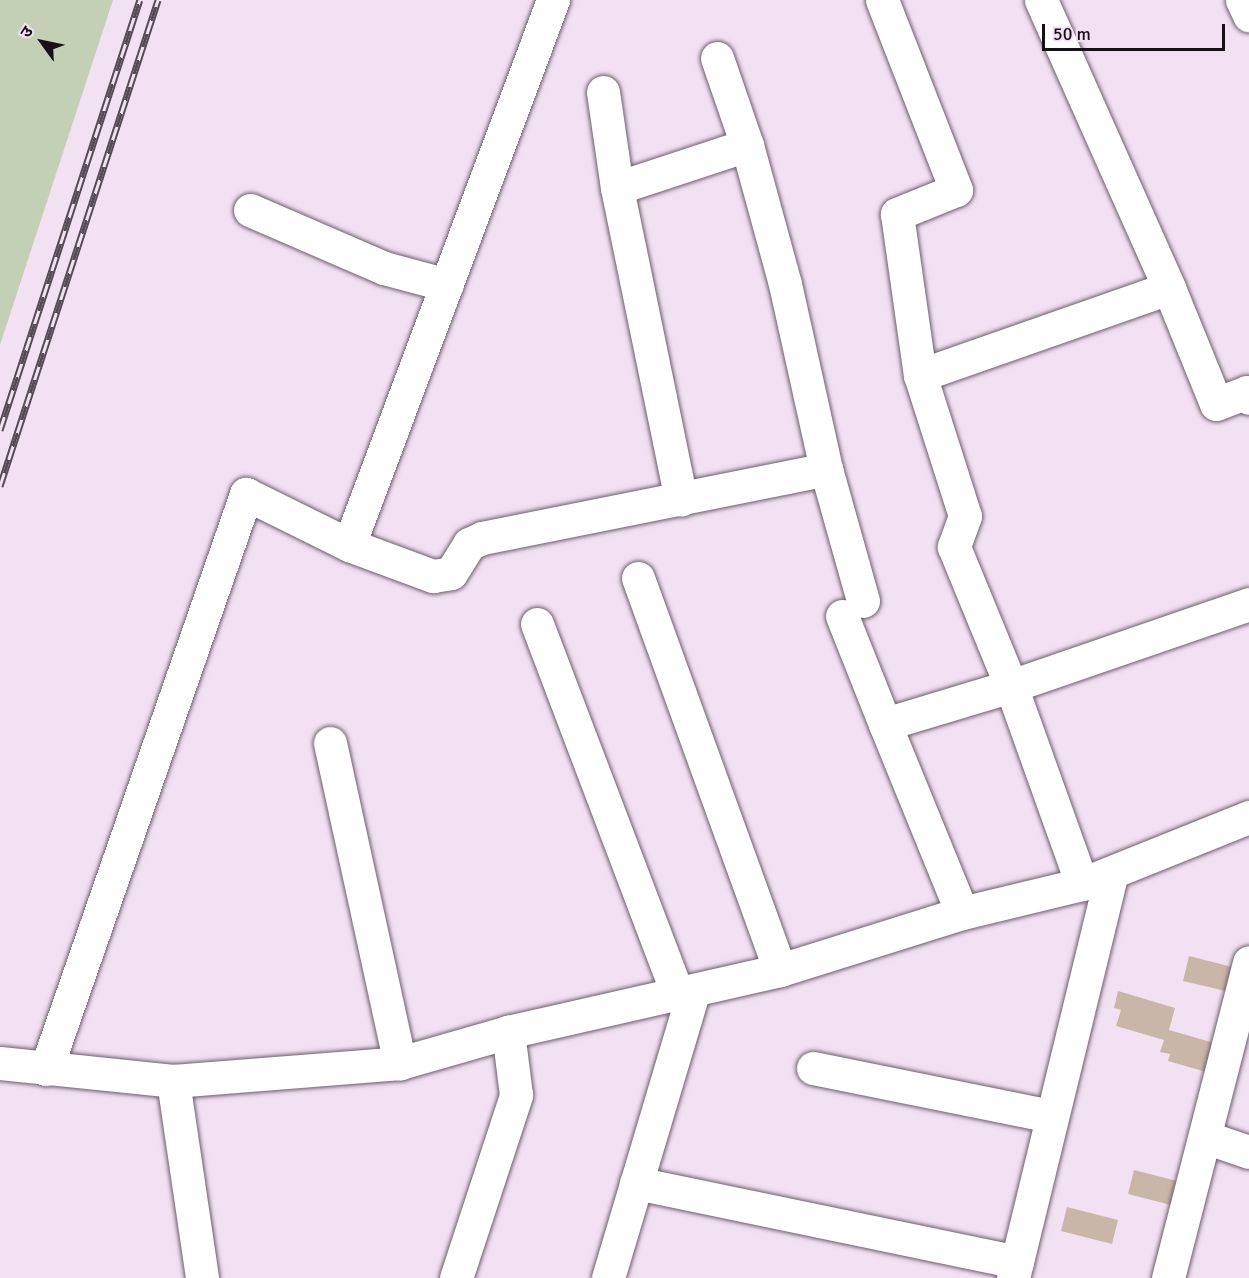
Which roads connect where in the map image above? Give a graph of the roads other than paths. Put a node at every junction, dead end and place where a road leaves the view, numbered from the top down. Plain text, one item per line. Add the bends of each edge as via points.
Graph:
1 (553, 0) edge
2 (882, 0) edge
3 (1041, 0) edge
4 (1242, 0) edge
5 (1249, 15) edge
6 (717, 58) dead end
7 (603, 92) dead end
8 (747, 145) junction
9 (617, 188) junction
10 (250, 210) dead end
11 (447, 285) junction
12 (1169, 288) junction
13 (920, 375) junction
14 (1249, 398) edge
15 (826, 469) junction
16 (681, 500) junction
17 (349, 544) junction
18 (638, 578) dead end
19 (1249, 604) edge
20 (537, 624) dead end
21 (1011, 686) junction
22 (885, 724) junction
23 (330, 743) dead end
24 (1249, 817) edge
25 (1096, 880) junction
26 (962, 913) junction
27 (1249, 962) edge
28 (780, 970) junction
29 (685, 994) junction
30 (508, 1032) junction
31 (0, 1063) edge
32 (400, 1063) junction
33 (813, 1068) dead end
34 (46, 1070) junction
35 (173, 1081) junction
36 (1050, 1116) junction
37 (1205, 1137) junction
38 (1249, 1152) edge
39 (636, 1183) junction
40 (1015, 1270) edge
41 (202, 1278) edge
42 (456, 1278) edge
43 (608, 1278) edge
44 (1168, 1278) edge

1 - 11 street
2 - 13 street via 956,190 897,214
3 - 12 street
4 - 5 street
6 - 8 street
7 - 9 street
8 - 9 street
8 - 15 street via 785,284
9 - 16 street
10 - 11 street via 384,268
11 - 17 street
12 - 13 street
12 - 14 street via 1216,404 1247,392
13 - 21 street via 965,516 954,548
15 - 16 street
15 - 22 street via 853,608
16 - 17 street via 482,538 469,544 451,573 433,576
17 - 34 street via 246,494
18 - 28 street
19 - 21 street
20 - 29 street
21 - 22 street
21 - 25 street
22 - 26 street
23 - 32 street
24 - 25 street
25 - 26 street
25 - 36 street
26 - 28 street
27 - 37 street
28 - 29 street
29 - 30 street
29 - 39 street
30 - 32 street
30 - 42 street via 516,1095
31 - 34 street
32 - 35 street
33 - 36 street
34 - 35 street
35 - 41 street
36 - 40 street
37 - 38 street
37 - 44 street
39 - 40 street
39 - 43 street

